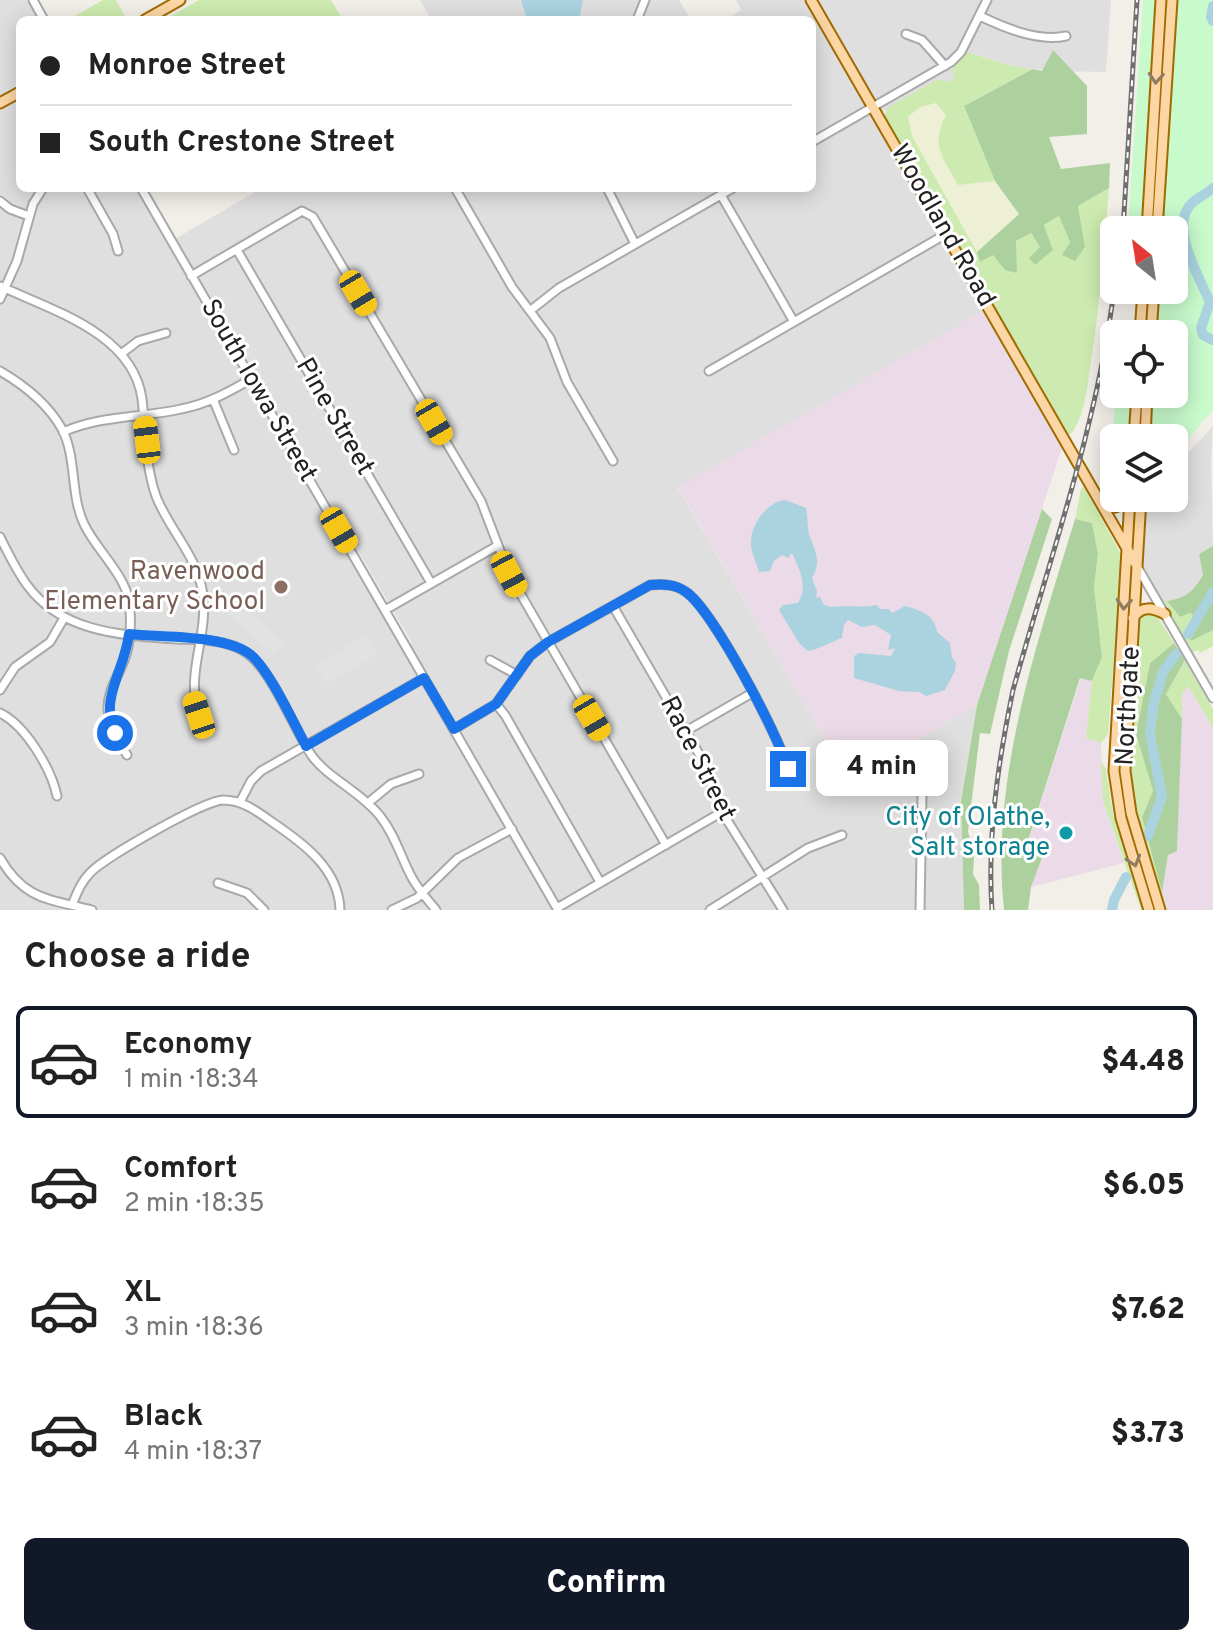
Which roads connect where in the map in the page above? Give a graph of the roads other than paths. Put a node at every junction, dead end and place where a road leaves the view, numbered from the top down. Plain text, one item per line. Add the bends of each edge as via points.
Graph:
1 (180, 0) edge
2 (811, 0) edge
3 (987, 0) edge
4 (1161, 0) edge
5 (1172, 0) edge
6 (152, 16) edge
7 (980, 16) junction
8 (906, 34) dead end
9 (1066, 36) dead end
10 (945, 66) junction
11 (873, 107) junction
12 (816, 140) edge
13 (41, 192) edge
14 (89, 192) edge
15 (143, 192) edge
16 (457, 192) edge
17 (609, 192) edge
18 (726, 192) edge
19 (721, 195) junction
20 (0, 201) edge
21 (29, 216) junction
22 (1148, 216) edge
23 (1158, 216) edge
24 (946, 234) junction
25 (635, 244) junction
26 (237, 250) junction
27 (118, 251) dead end
28 (191, 276) junction
29 (2, 288) edge
30 (0, 299) edge
31 (531, 310) junction
32 (794, 322) junction
33 (166, 333) dead end
34 (121, 354) junction
35 (0, 371) edge
36 (709, 371) dead end
37 (251, 379) junction
38 (213, 399) junction
39 (144, 414) junction
40 (63, 432) junction
41 (234, 450) dead end
42 (613, 461) dead end
43 (1099, 499) joint
44 (1129, 512) edge
45 (1140, 512) edge
46 (0, 537) edge
47 (497, 546) junction
48 (1127, 549) junction
49 (1137, 566) junction
50 (431, 583) junction
51 (613, 606) junction
52 (385, 610) junction
53 (1165, 614) junction
54 (64, 618) junction
55 (1133, 618) junction
56 (129, 633) junction
57 (202, 641) junction
58 (548, 642) junction
59 (490, 660) dead end
60 (517, 675) junction
61 (424, 678) junction
62 (0, 690) edge
63 (752, 693) junction
64 (1213, 698) edge
65 (496, 704) junction
66 (0, 713) edge
67 (199, 715) dead end
68 (454, 729) junction
69 (686, 731) junction
70 (306, 746) junction
71 (127, 755) dead end
72 (897, 756) dead end
73 (788, 769) dead end
74 (419, 774) dead end
75 (57, 796) dead end
76 (240, 802) junction
77 (368, 803) junction
78 (722, 812) junction
79 (512, 829) junction
80 (842, 835) dead end
81 (666, 845) junction
82 (0, 858) edge
83 (762, 876) junction
84 (600, 882) junction
85 (218, 883) dead end
86 (422, 893) junction
87 (72, 905) junction
88 (558, 909) edge
89 (92, 910) edge
90 (264, 910) edge
91 (340, 910) edge
92 (392, 910) edge
93 (436, 910) edge
94 (710, 910) edge
95 (783, 910) edge
96 (920, 910) edge
97 (1149, 910) edge
98 (1160, 910) edge

1 - 6 main road
2 - 11 main road, Woodland Road
3 - 7 street
4 -> 22 main road
5 - 23 main road
7 - 9 street via 1011,30
7 - 10 street via 961,52
8 - 10 street via 922,40
10 - 11 street
11 - 12 street
11 - 24 main road, Woodland Road
13 - 21 street
14 - 27 street
15 - 28 street, South Iowa Street
16 - 31 street
17 - 25 street
18 - 19 street
19 - 25 street
19 - 32 street
20 - 21 street
21 - 29 street via 17,261
24 - 32 street
24 - 43 main road, Woodland Road
25 - 31 street
26 - 28 street
26 - 47 street via 302,211 313,217 481,501
26 - 50 street, Pine Street
28 - 37 street, South Iowa Street
29 - 30 street
29 - 34 street via 94,331
31 - 42 street
32 - 36 street
33 - 34 street via 142,339
34 - 39 street via 139,387
35 - 40 street via 39,400
37 - 38 street
37 - 52 street, South Iowa Street
38 - 39 street
38 - 41 street
39 - 40 street via 93,421
39 - 57 street via 156,495 201,582
40 - 56 street via 78,510 127,594
43 - 48 main road, Woodland Road
44 - 48 main road, Northgate
45 - 49 main road, Northgate
46 - 54 street via 27,585
47 - 50 street
47 - 58 street
48 - 49 main road, Woodland Road
48 -> 97 main road, Northgate via 1114,771 1121,818
49 - 53 street
49 - 55 main road, Northgate
50 - 52 street
51 - 58 street
51 - 63 street via 650,585 677,587 708,617
51 - 69 street, Race Street
52 - 61 street, South Iowa Street
53 - 55 main road via 1148,609
53 - 64 street
54 - 56 street via 85,627
54 - 62 street via 50,642 15,667
55 - 98 main road, Northgate via 1125,771 1131,813
56 - 57 street
56 - 71 street via 108,712
57 - 67 street via 192,688
57 - 70 street via 230,645 252,656
58 - 60 street
58 - 81 street
59 - 60 street
60 - 65 street
61 - 68 street, South Iowa Street
61 - 70 street
63 - 69 street
63 - 73 street
65 - 68 street
65 - 84 street
66 - 75 street via 24,733 49,772
68 - 79 street, South Iowa Street
69 - 78 street, Race Street
70 - 76 street via 256,775
70 - 77 street via 319,764
72 - 96 street via 915,775 922,796
74 - 77 street via 391,784
76 - 87 street via 203,804 101,863 82,882
76 - 91 street via 314,854 335,885
77 - 86 street via 395,838
78 - 81 street
78 - 83 street, Race Street
79 - 86 street via 458,858
79 - 88 street, South Iowa Street
80 - 83 street
81 - 84 street
82 - 87 street via 25,890
83 - 94 street
83 - 95 street, Race Street
84 - 88 street
85 - 90 street via 247,893
86 - 92 street
86 - 93 street
87 - 89 street

